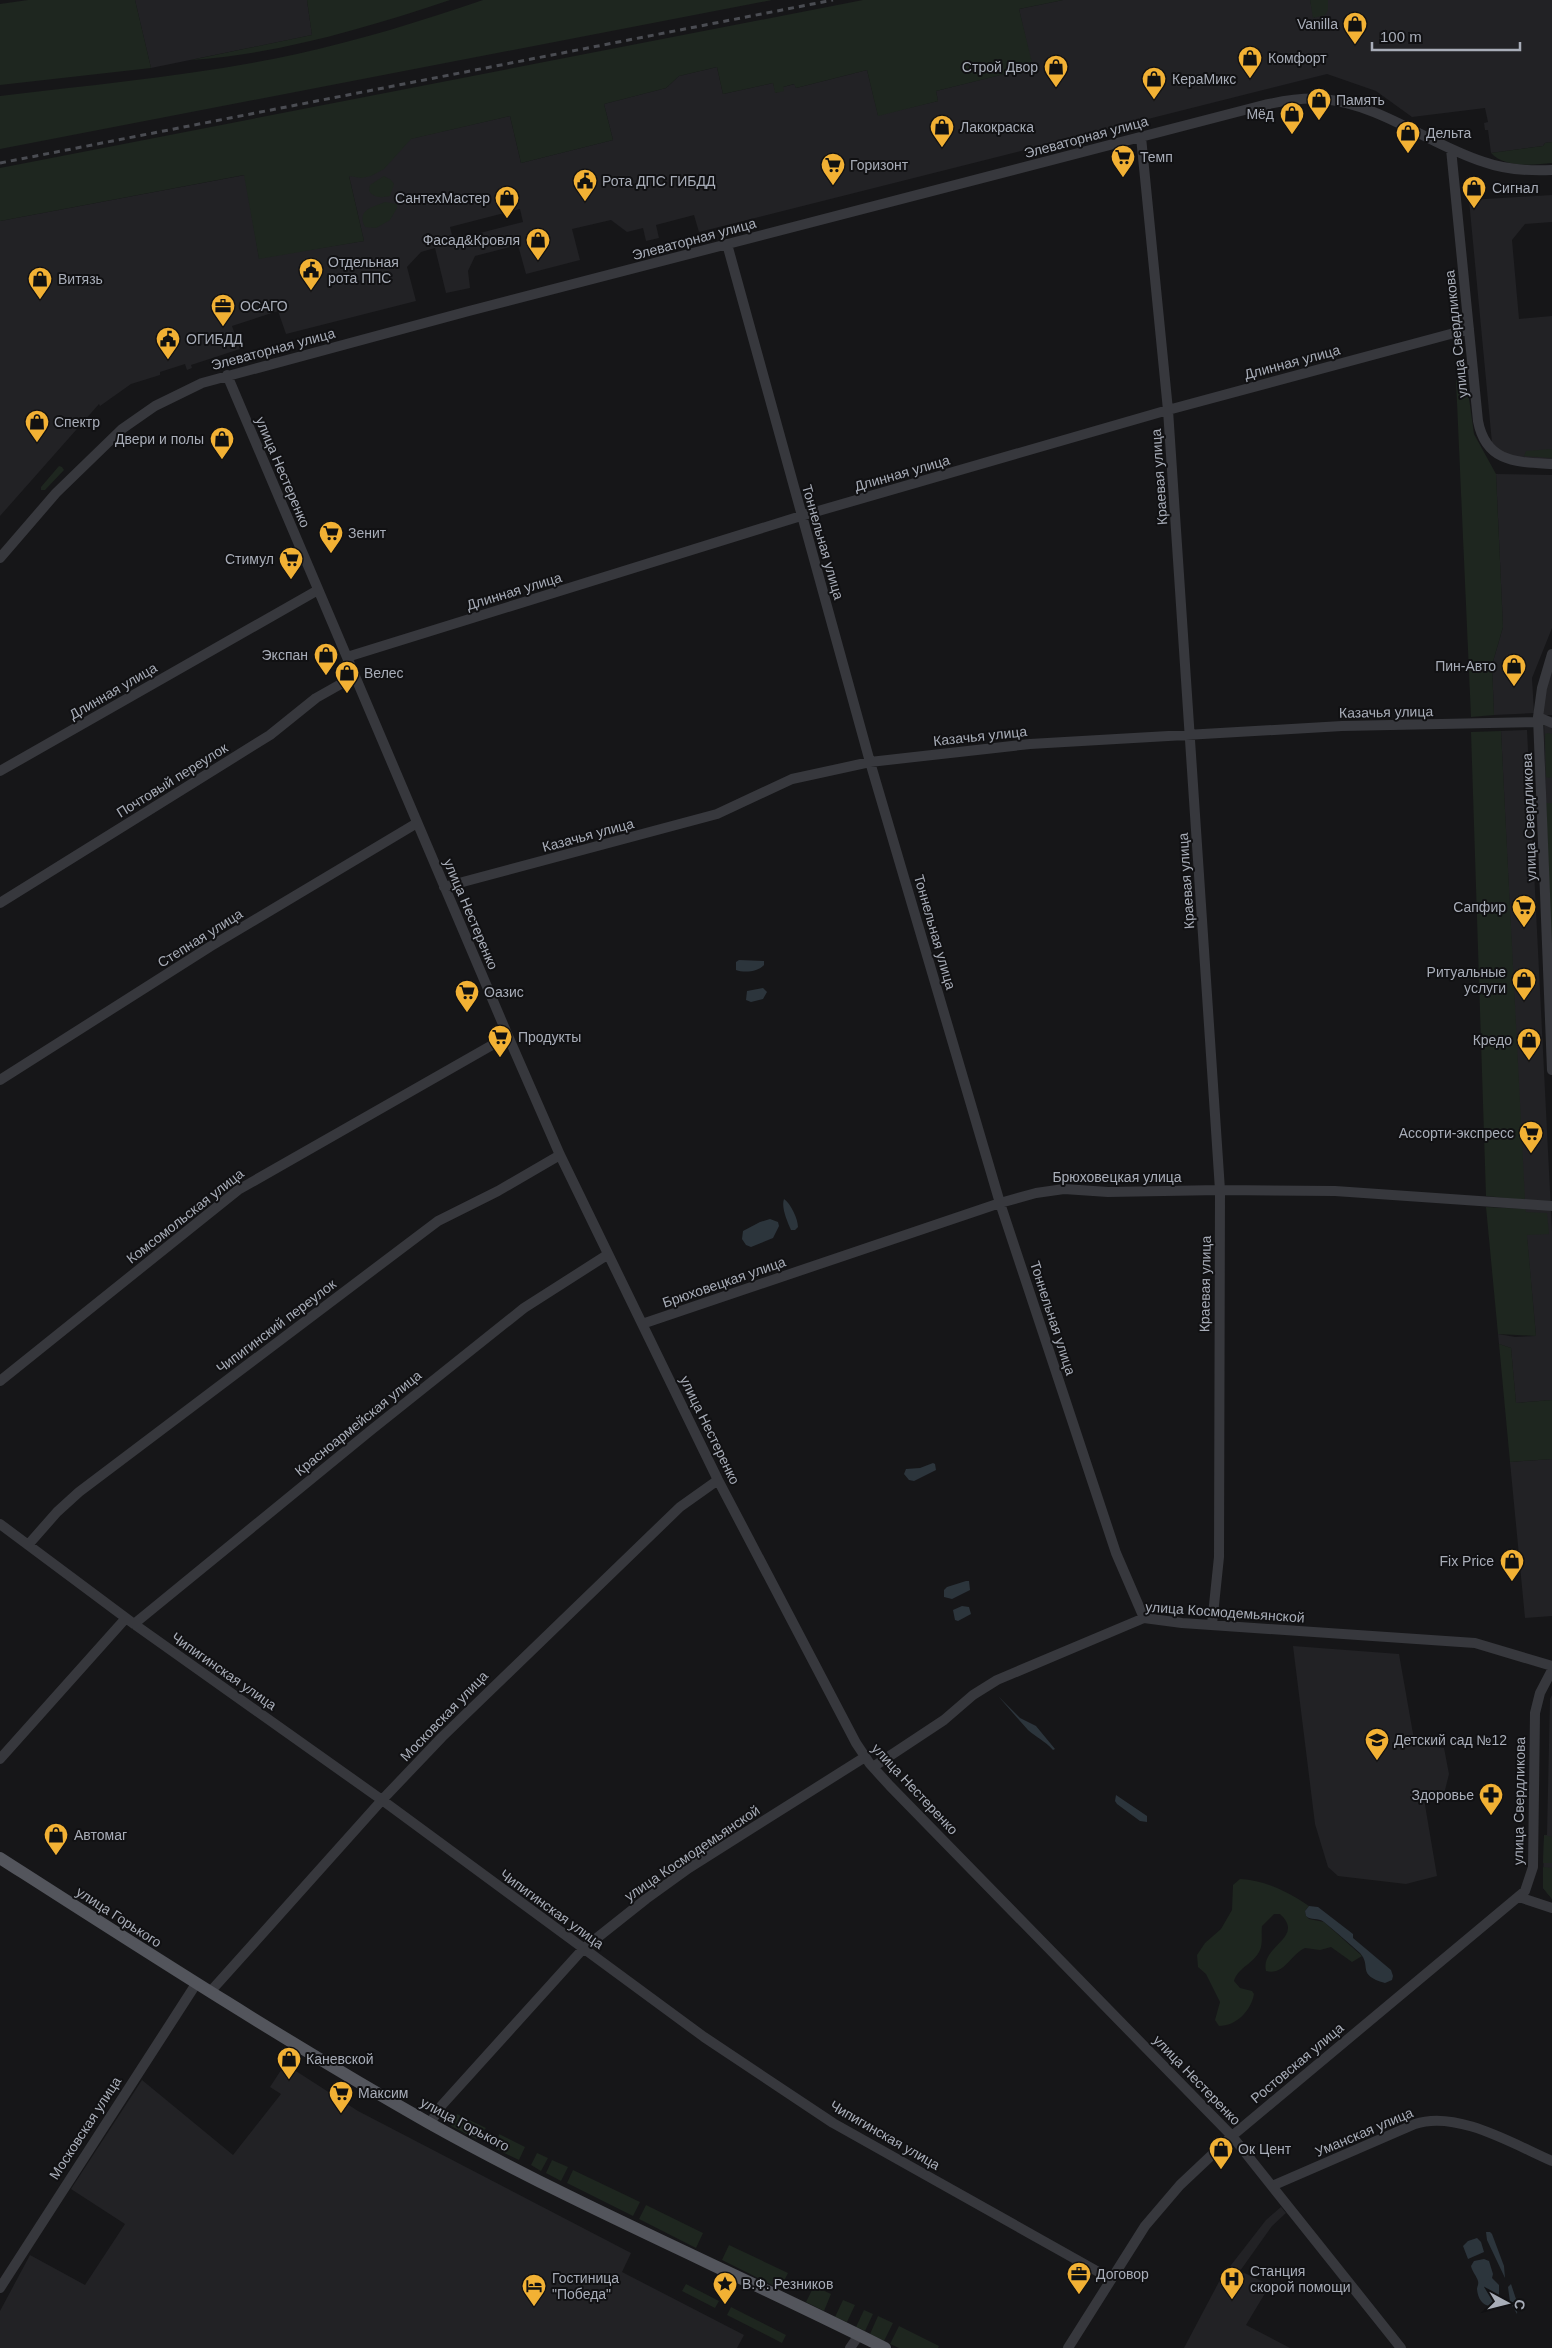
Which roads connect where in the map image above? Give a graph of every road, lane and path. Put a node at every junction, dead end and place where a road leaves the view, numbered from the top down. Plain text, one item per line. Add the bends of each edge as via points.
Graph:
1 (1141, 137) junction
2 (1451, 148) junction
3 (1552, 170) edge
4 (727, 244) junction
5 (1469, 329) junction
6 (227, 375) junction
7 (1168, 410) junction
8 (1552, 464) edge
9 (801, 516) junction
10 (0, 558) edge
11 (318, 590) junction
12 (1552, 654) edge
13 (347, 657) junction
14 (355, 676) junction
15 (1539, 719) junction
16 (1552, 723) edge
17 (1190, 735) junction
18 (870, 762) junction
19 (0, 771) edge
20 (417, 823) junction
21 (444, 887) junction
22 (0, 904) edge
23 (508, 1036) junction
24 (1552, 1070) edge
25 (0, 1080) edge
26 (560, 1155) junction
27 (1220, 1190) junction
28 (1000, 1203) junction
29 (1552, 1206) edge
30 (607, 1255) junction
31 (642, 1324) junction
32 (0, 1381) edge
33 (718, 1480) junction
34 (0, 1524) edge
35 (28, 1545) junction
36 (1144, 1618) junction
37 (130, 1621) junction
38 (1212, 1624) junction
39 (1552, 1668) edge
40 (865, 1757) junction
41 (0, 1758) edge
42 (873, 1767) junction
43 (382, 1800) junction
44 (0, 1858) edge
45 (1519, 1897) junction
46 (1552, 1908) edge
47 (583, 1950) junction
48 (196, 1984) junction
49 (210, 1992) junction
50 (430, 2124) junction
51 (1232, 2136) junction
52 (1552, 2161) edge
53 (1272, 2186) junction
54 (1111, 2279) junction
55 (0, 2288) edge
56 (859, 2334) junction
57 (850, 2348) edge
58 (886, 2348) edge
59 (1068, 2348) edge
60 (1401, 2348) edge

1 - 2 street, Элеваторная улица via 1278,102 1316,99 1362,108
1 - 4 street, Элеваторная улица
1 - 7 street, Краевая улица
2 - 3 street, Элеваторная улица via 1497,166
2 - 5 street, улица Свердликова
4 - 6 street, Элеваторная улица
4 - 9 street, Тоннельная улица
5 - 7 street, Длинная улица
5 - 8 street, улица Свердликова via 1478,421 1484,440 1508,460
6 - 10 street, Элеваторная улица via 176,394 122,429 56,494
6 - 11 street, улица Нестеренко
7 - 9 street, Длинная улица
7 - 17 street, Краевая улица
9 - 13 street, Длинная улица
9 - 18 street, Тоннельная улица
11 - 13 street, улица Нестеренко
11 - 19 street, Длинная улица
12 - 15 street, улица Свердликова via 1542,688
13 - 14 street, улица Нестеренко
14 - 20 street, улица Нестеренко
14 - 22 street, Почтовый переулок via 316,698 270,735
15 - 16 street
15 - 17 street, Казачья улица
15 - 24 street, улица Свердликова
17 - 18 street, Казачья улица via 1030,744
17 - 27 street, Краевая улица
18 - 21 street, Казачья улица via 792,779 717,814
18 - 28 street, Тоннельная улица
20 - 21 street, улица Нестеренко
20 - 25 street, Степная улица via 211,946
21 - 23 street, улица Нестеренко
23 - 26 street, улица Нестеренко
23 - 32 street, Комсомольская улица via 238,1190
26 - 30 street, улица Нестеренко
26 - 35 street, Чипигинский переулок via 438,1221 79,1492
27 - 28 street, Брюховецкая улица via 1108,1192 1057,1189
27 - 29 street, Брюховецкая улица via 1335,1191
27 - 38 street, Краевая улица via 1219,1556
28 - 31 street, Брюховецкая улица
28 - 36 street, Тоннельная улица via 1116,1553
30 - 31 street, улица Нестеренко
30 - 37 street, Красноармейская улица via 524,1308
31 - 33 street, улица Нестеренко
33 - 40 street, улица Нестеренко
33 - 43 street, Московская улица via 680,1507 520,1660
34 - 35 street, Чипигинская улица
35 - 37 street, Чипигинская улица
36 - 38 street, улица Космодемьянской
36 - 42 street, улица Космодемьянской via 987,1685 944,1720
37 - 41 street, Красноармейская улица
37 - 43 street, Чипигинская улица
38 - 39 street, улица Космодемьянской via 1475,1643
39 - 45 street, улица Свердликова via 1535,1713 1533,1868 1528,1886
40 - 42 street, улица Нестеренко
40 - 47 street, улица Космодемьянской via 689,1868
42 - 51 street, улица Нестеренко
43 - 47 street, Чипигинская улица
43 - 49 street, Московская улица
44 - 48 main road, улица Горького
45 - 46 street
45 - 51 street, Ростовская улица
47 - 50 street, улица Космодемьянской via 442,2105
47 - 54 street, Чипигинская улица via 704,2037 833,2123
48 - 49 main road, улица Горького
48 - 55 street, Московская улица
49 - 50 main road, улица Горького
50 - 56 main road, улица Горького via 603,2212
51 - 53 street, улица Нестеренко
51 - 54 street, Ростовская улица via 1158,2208
52 - 53 street, Уманская улица via 1462,2124 1428,2120
53 - 60 street, улица Нестеренко
54 - 59 street, Ростовская улица
56 - 57 street
56 - 58 main road, улица Горького

